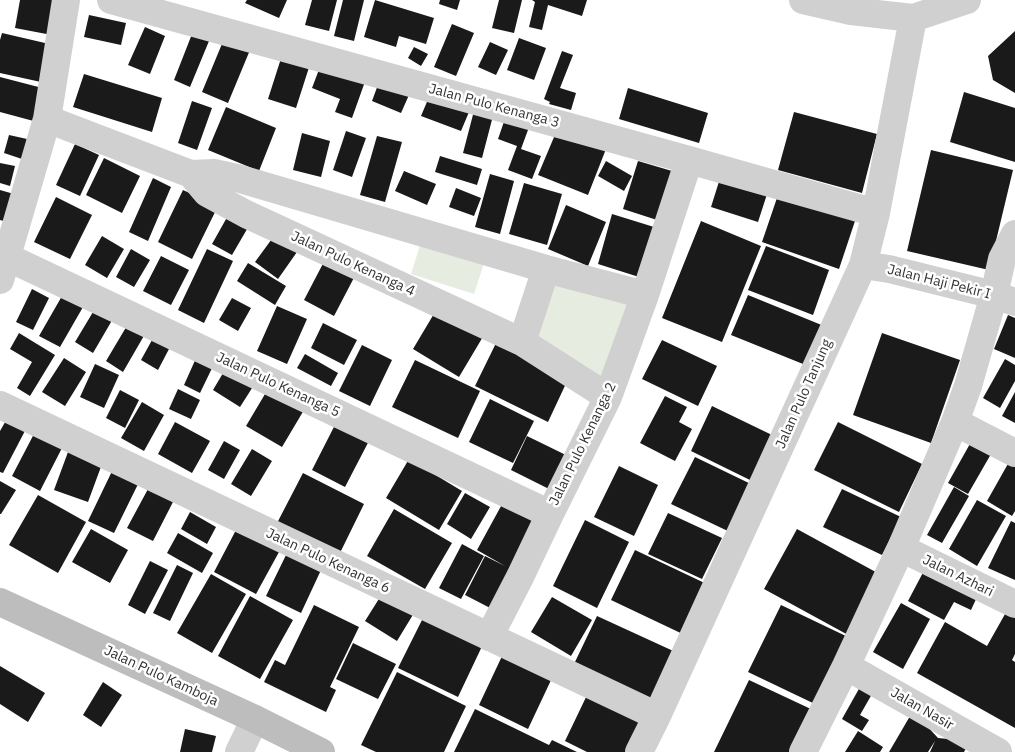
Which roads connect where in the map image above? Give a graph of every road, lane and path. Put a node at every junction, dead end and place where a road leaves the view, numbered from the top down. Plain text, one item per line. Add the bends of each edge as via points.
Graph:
1 (66, 0) edge
2 (111, 0) edge
3 (803, 0) edge
4 (967, 0) edge
5 (913, 18) junction
6 (46, 119) junction
7 (689, 160) junction
8 (191, 174) junction
9 (876, 213) junction
10 (1015, 234) edge
11 (863, 265) junction
12 (4, 268) edge
13 (546, 269) junction
14 (644, 295) junction
15 (1004, 298) edge
16 (522, 342) junction
17 (608, 397) junction
18 (0, 404) edge
19 (955, 422) junction
20 (1015, 453) edge
21 (550, 514) junction
22 (901, 548) junction
23 (0, 602) edge
24 (1015, 604) edge
25 (489, 637) junction
26 (846, 666) junction
27 (657, 716) junction
28 (255, 720) junction
29 (239, 752) edge
30 (321, 752) edge
31 (639, 752) edge
32 (803, 752) edge
33 (998, 752) edge

1 - 6 street
2 - 7 street, Jalan Pulo Kenanga 3
3 - 5 street via 851,12
4 - 5 street
5 - 9 street, Jalan Pulo Tanjung
6 - 8 street, Jalan Pulo Kenanga 4
6 - 12 street
7 - 9 street, Jalan Pulo Kenanga 3
7 - 14 street, Jalan Pulo Kenanga 2
8 - 13 street, Jalan Pulo Kenanga 4 via 214,173 238,178
8 - 16 street, Jalan Pulo Kenanga 4 via 207,193 246,214
9 - 11 street, Jalan Pulo Tanjung
10 - 15 street via 1002,259
11 - 15 street, Jalan Haji Pekir I
11 - 27 street, Jalan Pulo Tanjung
12 - 21 street, Jalan Pulo Kenanga 5
13 - 14 street, Jalan Pulo Kenanga 4
13 - 16 street
14 - 17 street, Jalan Pulo Kenanga 2
15 - 19 street
16 - 17 street, Jalan Pulo Kenanga 4
17 - 21 street, Jalan Pulo Kenanga 2
18 - 25 street, Jalan Pulo Kenanga 6
19 - 20 street
19 - 22 street
21 - 25 street, Jalan Pulo Kenanga 2
22 - 24 street, Jalan Azhari
22 - 26 street
23 - 28 street, Jalan Pulo Kamboja
25 - 27 street, Jalan Pulo Kenanga 6
26 - 32 street
26 - 33 street, Jalan Nasir
27 - 31 street, Jalan Pulo Tanjung
28 - 29 street
28 - 30 street, Jalan Pulo Kamboja

